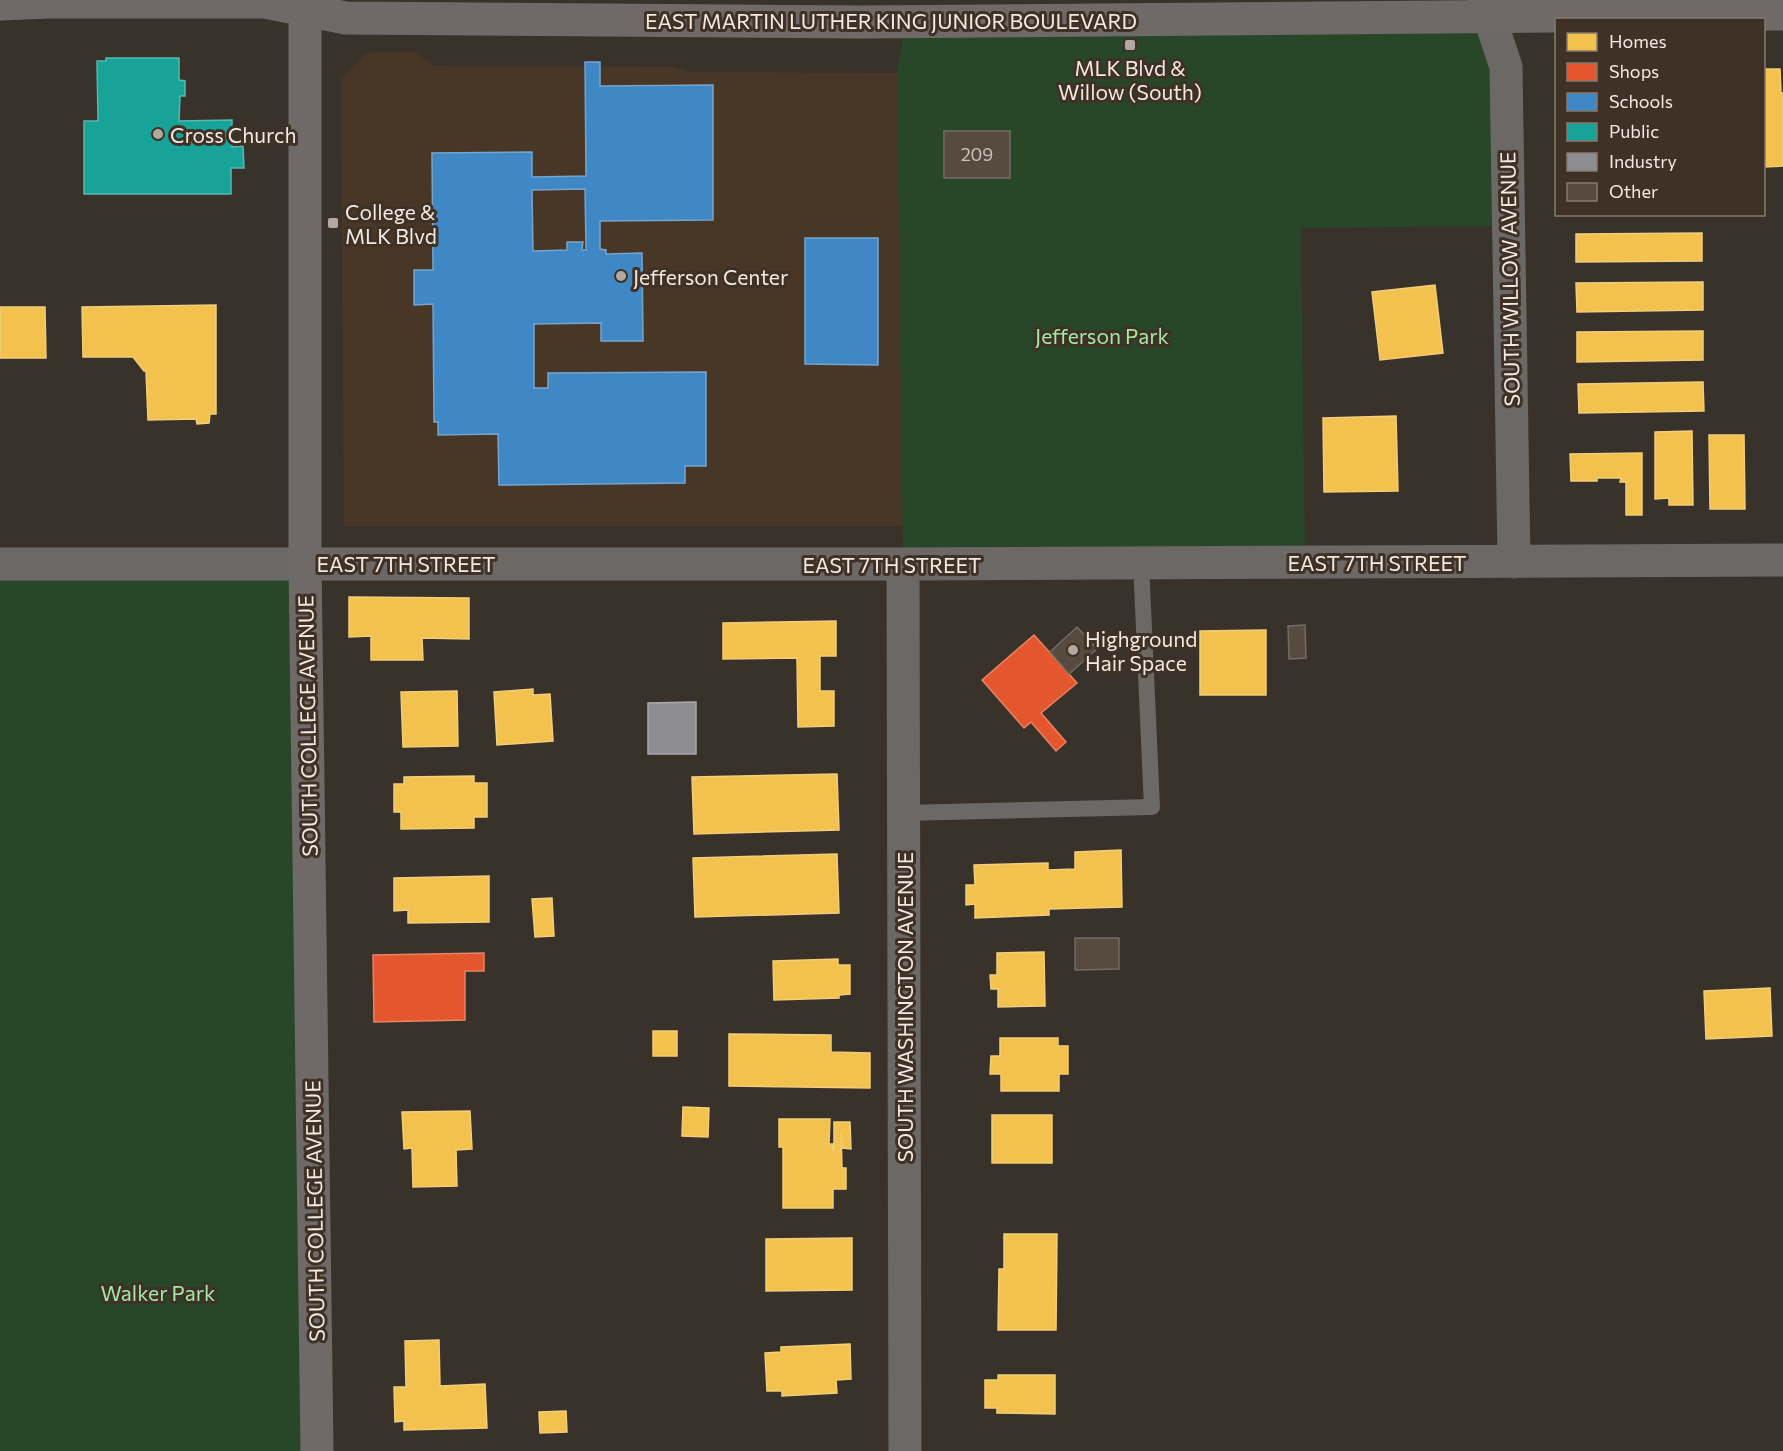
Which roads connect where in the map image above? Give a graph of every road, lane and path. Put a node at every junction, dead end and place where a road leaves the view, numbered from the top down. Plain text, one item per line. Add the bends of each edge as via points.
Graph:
1 (0, 4) edge
2 (305, 5) edge
3 (1487, 9) edge
4 (862, 11) edge
5 (1783, 14) edge
6 (1783, 560) edge
7 (1514, 562) junction
8 (305, 563) junction
9 (1141, 563) junction
10 (0, 564) edge
11 (903, 564) junction
12 (903, 813) junction
13 (317, 1451) edge
14 (905, 1451) edge

1 - 2 main road, EAST MARTIN LUTHER KING JUNIOR BOULEVARD
2 - 4 main road, EAST MARTIN LUTHER KING JUNIOR BOULEVARD via 346,18
2 - 8 main road, SOUTH COLLEGE AVENUE
3 - 4 main road, EAST MARTIN LUTHER KING JUNIOR BOULEVARD
3 - 5 main road, EAST MARTIN LUTHER KING JUNIOR BOULEVARD
3 - 7 street, SOUTH WILLOW AVENUE via 1506,67
6 - 7 street, EAST 7TH STREET
7 - 9 street, EAST 7TH STREET
8 - 10 street, EAST 7TH STREET
8 - 11 street, EAST 7TH STREET
8 - 13 main road, SOUTH COLLEGE AVENUE
9 - 11 street, EAST 7TH STREET
9 - 12 lane via 1152,807
11 - 12 street, SOUTH WASHINGTON AVENUE
12 - 14 street, SOUTH WASHINGTON AVENUE

